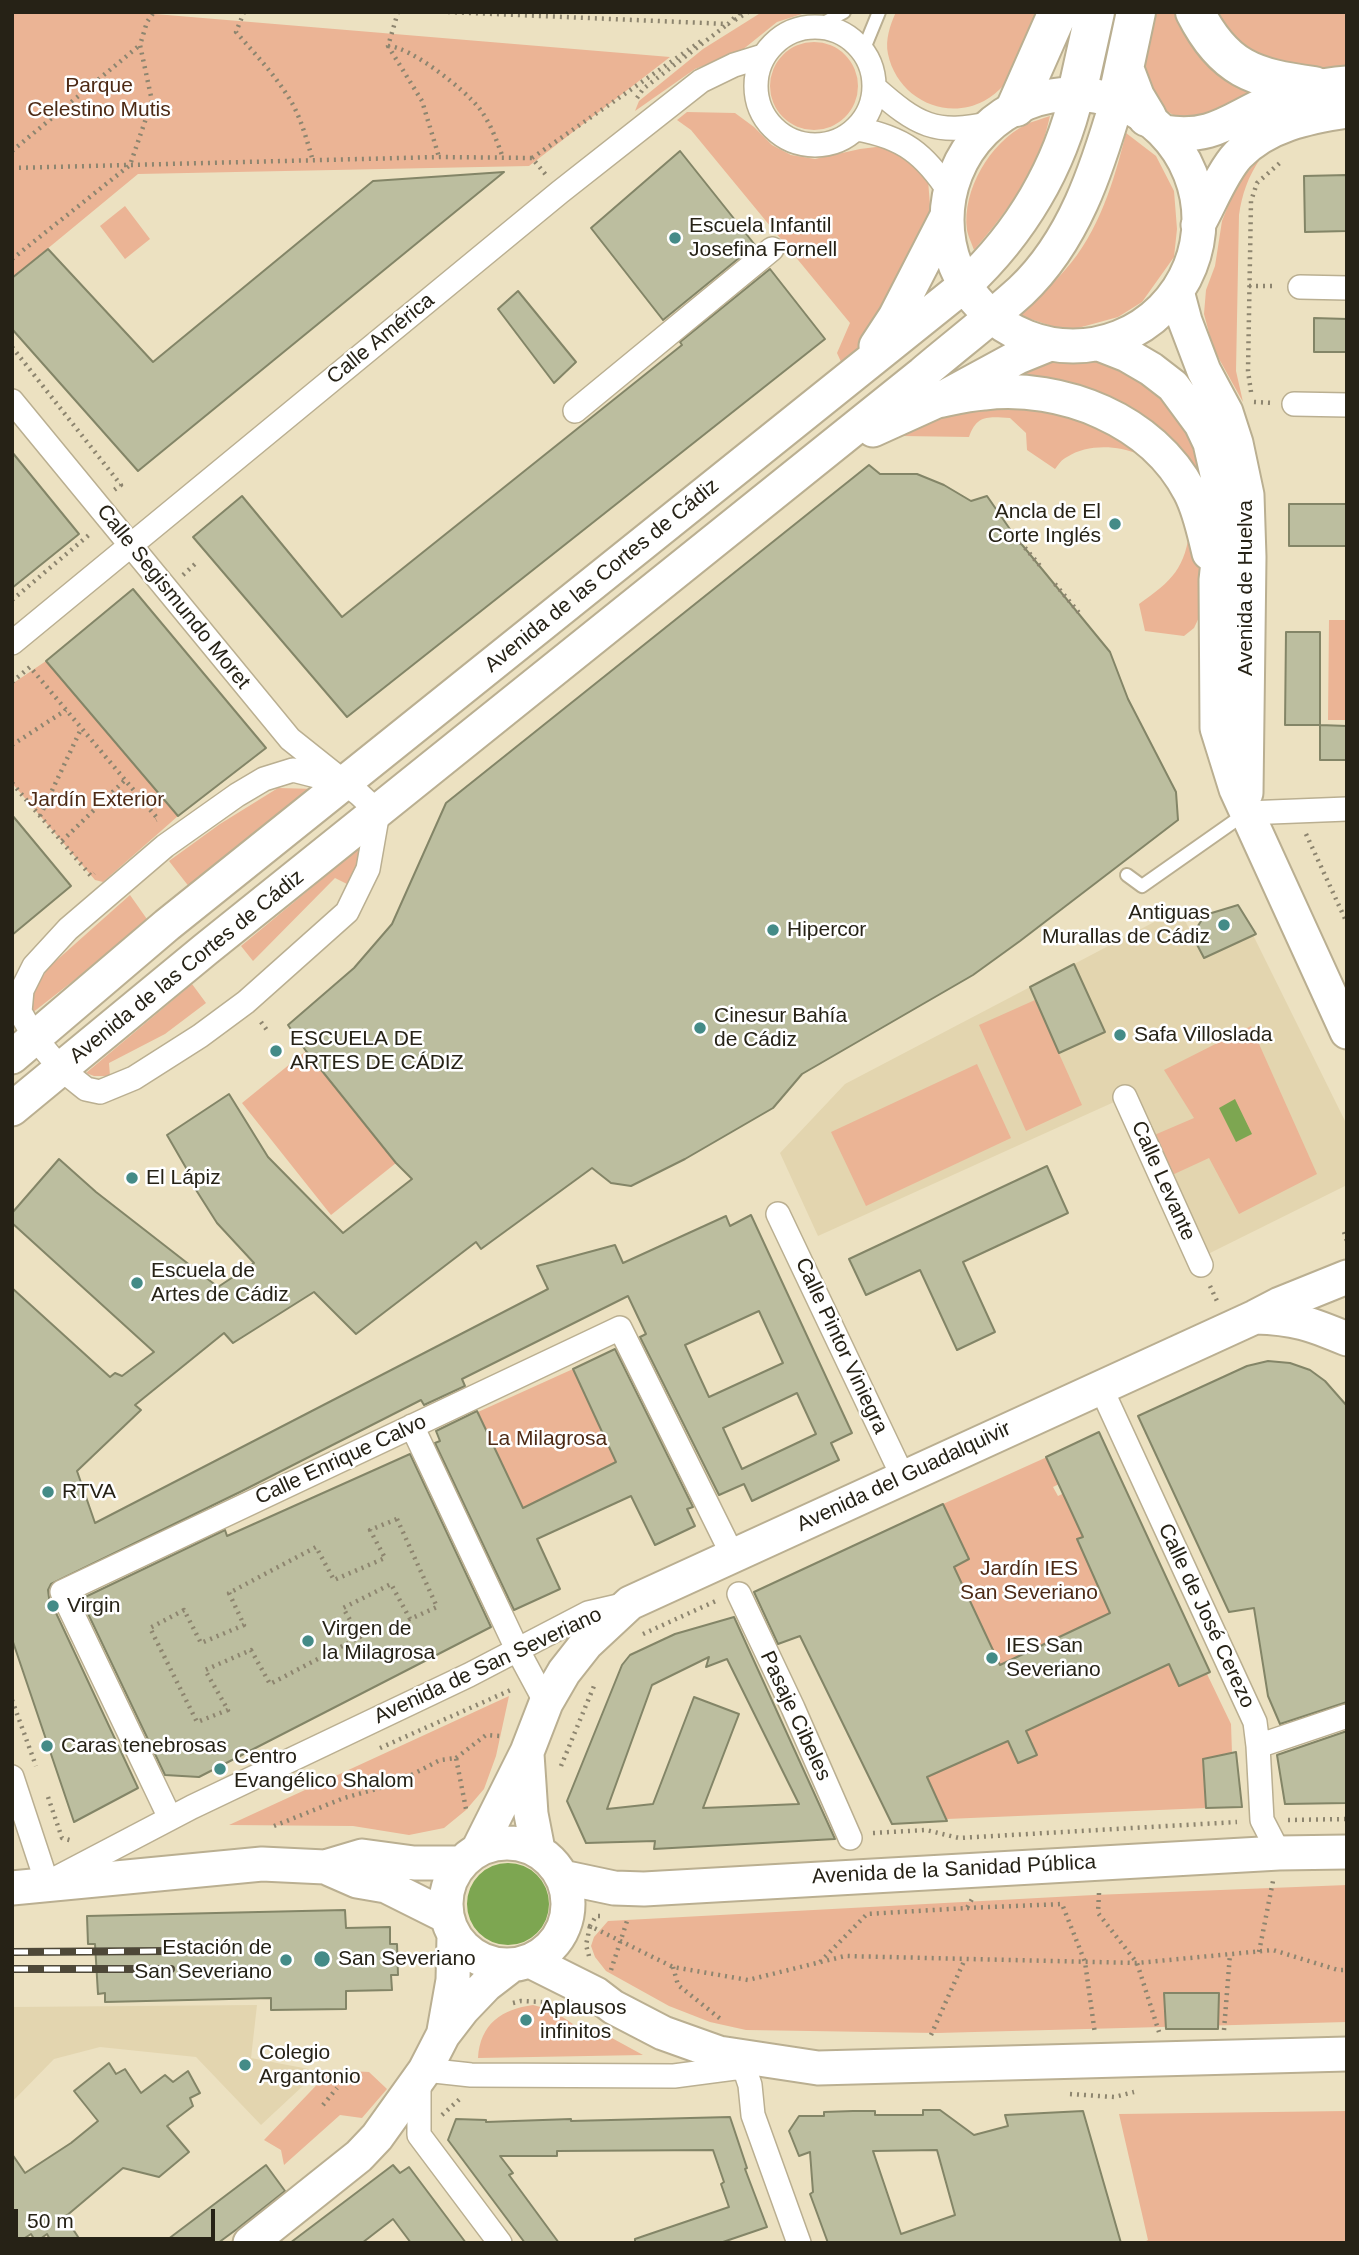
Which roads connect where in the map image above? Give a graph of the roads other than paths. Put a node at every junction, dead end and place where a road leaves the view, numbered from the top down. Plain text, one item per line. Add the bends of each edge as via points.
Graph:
1 (844, 12) edge
2 (879, 12) edge
3 (1058, 12) edge
4 (1095, 12) edge
5 (1136, 12) edge
6 (1195, 12) edge
7 (818, 26) junction
8 (863, 51) junction
9 (763, 56) junction
10 (1330, 85) edge
11 (875, 88) junction
12 (1077, 93) junction
13 (1138, 105) junction
14 (1347, 111) edge
15 (1004, 115) junction
16 (857, 129) junction
17 (948, 204) junction
18 (1198, 225) junction
19 (772, 249) dead end
20 (965, 285) junction
21 (1300, 287) dead end
22 (1347, 288) edge
23 (1177, 291) junction
24 (991, 317) junction
25 (1050, 344) junction
26 (1099, 344) junction
27 (859, 369) junction
28 (12, 401) edge
29 (937, 401) junction
30 (1294, 404) dead end
31 (1347, 405) edge
32 (575, 411) dead end
33 (829, 449) junction
34 (131, 545) junction
35 (1216, 580) junction
36 (12, 643) edge
37 (344, 783) junction
38 (1347, 809) edge
39 (378, 811) junction
40 (1246, 813) junction
41 (1127, 875) dead end
42 (1347, 1032) edge
43 (21, 1044) edge
44 (74, 1079) junction
45 (1125, 1097) dead end
46 (12, 1111) edge
47 (778, 1214) dead end
48 (1201, 1265) dead end
49 (1347, 1277) edge
50 (1255, 1317) junction
51 (1347, 1339) edge
52 (1101, 1388) junction
53 (412, 1426) junction
54 (903, 1477) junction
55 (733, 1556) junction
56 (738, 1594) road end
57 (630, 1603) junction
58 (517, 1649) junction
59 (546, 1703) junction
60 (1347, 1716) edge
61 (514, 1744) junction
62 (1258, 1746) junction
63 (12, 1777) edge
64 (170, 1818) junction
65 (850, 1838) road end
66 (538, 1850) junction
67 (1347, 1852) edge
68 (470, 1856) junction
69 (326, 1867) junction
70 (1276, 1867) junction
71 (562, 1877) junction
72 (47, 1883) junction
73 (12, 1888) edge
74 (450, 1926) junction
75 (521, 1963) junction
76 (443, 2035) junction
77 (1347, 2054) edge
78 (780, 2063) junction
79 (744, 2067) junction
80 (422, 2074) junction
81 (792, 2241) edge
82 (250, 2243) edge
83 (500, 2243) edge

1 - 7 lane
2 - 8 lane
3 - 15 highway
4 - 12 highway
5 - 13 highway
6 - 10 highway via 1208,37 1254,74
7 - 8 street via 851,38
7 - 9 street via 787,34
8 - 11 street
9 - 16 street via 755,91 759,109 785,138 822,146
9 - 34 street, Calle América via 701,81
10 - 13 main road via 1272,101 1210,131 1186,136
11 - 15 street via 912,118 948,130 964,130
11 - 16 street via 867,117
12 - 13 main road
12 - 15 main road via 1047,96
12 - 20 main road, Avenida de las Cortes de Cádiz via 1057,158 1038,195
13 - 18 main road via 1188,169 1197,198
13 - 24 main road, Avenida de las Cortes de Cádiz via 1102,155 1073,221 1033,278
14 - 18 main road via 1282,125 1258,139 1238,155
15 - 17 main road, Avenida de las Cortes de Cádiz via 965,154
16 - 17 street via 903,142 920,155 937,172
17 - 20 main road via 948,240
17 - 27 main road, Avenida de las Cortes de Cádiz via 895,317
18 - 23 main road via 1193,259
19 - 32 street
20 - 24 main road
20 - 27 main road, Avenida de las Cortes de Cádiz
21 - 22 street
23 - 26 main road via 1139,327
23 - 40 main road, Avenida de Huelva via 1204,371 1230,422 1247,495
24 - 25 main road via 1017,333
24 - 33 main road, Avenida de las Cortes de Cádiz
25 - 26 main road
25 - 29 main road, Avenida de las Cortes de Cádiz
26 - 35 main road, Avenida de Huelva via 1151,369 1173,386 1201,424 1217,474 1222,525
27 - 37 main road, Avenida de las Cortes de Cádiz
28 - 34 street, Calle Segismundo Moret
29 - 33 main road, Avenida de las Cortes de Cádiz
29 - 35 main road via 986,392 1055,396 1112,416 1143,436 1169,461 1190,492
30 - 31 street
33 - 39 main road, Avenida de las Cortes de Cádiz
34 - 36 street, Calle América
34 - 37 street, Calle Segismundo Moret via 290,739
35 - 40 main road, Avenida de Huelva via 1217,728
37 - 39 street, Avenida de las Cortes de Cádiz
37 - 43 main road, Avenida de las Cortes de Cádiz
37 - 43 street, Avenida de las Cortes de Cádiz via 293,769 264,779 158,852 68,929 34,966 22,990
38 - 40 street
39 - 44 main road, Avenida de las Cortes de Cádiz
39 - 44 street, Avenida de las Cortes de Cádiz via 368,869 346,912 246,1002 135,1078 100,1092
40 - 41 lane via 1142,886
40 - 42 main road, Avenida de Huelva
43 - 44 street, Avenida de las Cortes de Cádiz
44 - 46 main road, Avenida de las Cortes de Cádiz
45 - 48 street, Calle Levante
47 - 54 street, Calle Pintor Viniegra
49 - 50 main road, Avenida del Guadalquivir
50 - 51 main road via 1305,1322
50 - 52 main road, Avenida del Guadalquivir
52 - 54 main road, Avenida del Guadalquivir
52 - 62 street, Calle de José Cerezo via 1255,1722
53 - 55 street, Calle Enrique Calvo via 620,1328
53 - 58 street
53 - 64 street, Calle Enrique Calvo via 62,1592
54 - 55 main road, Avenida del Guadalquivir
55 - 57 main road, Avenida del Guadalquivir
56 - 65 street, Pasaje Cibeles
57 - 58 street, Avenida de San Severiano via 588,1613
57 - 59 main road, Avenida del Guadalquivir via 586,1644
58 - 59 street
58 - 64 street, Avenida de San Severiano
59 - 61 main road, Avenida del Guadalquivir
60 - 62 street
61 - 66 main road, Avenida del Guadalquivir
61 - 68 main road, Avenida del Guadalquivir
62 - 70 street, Calle de José Cerezo via 1262,1820
63 - 72 street
64 - 72 street, Avenida de San Severiano
66 - 68 main road via 496,1843
66 - 71 main road
67 - 70 main road, Avenida de la Sanidad Pública
68 - 69 main road via 414,1863 362,1856
68 - 74 main road via 449,1881 445,1898
69 - 72 main road via 261,1864
69 - 74 main road via 357,1881 386,1886
70 - 71 main road, Avenida de la Sanidad Pública via 644,1889
71 - 75 main road via 568,1904 566,1921 548,1949
72 - 73 main road
74 - 75 main road via 467,1951 485,1961
74 - 76 main road via 453,1980
75 - 76 main road via 470,2001
75 - 78 main road via 602,1987 613,2007 663,2033 719,2053
76 - 80 main road
77 - 78 main road via 818,2068
78 - 79 street
79 - 80 street via 674,2076
79 - 81 street via 753,2115
80 - 82 main road via 359,2156
80 - 83 street via 419,2135

